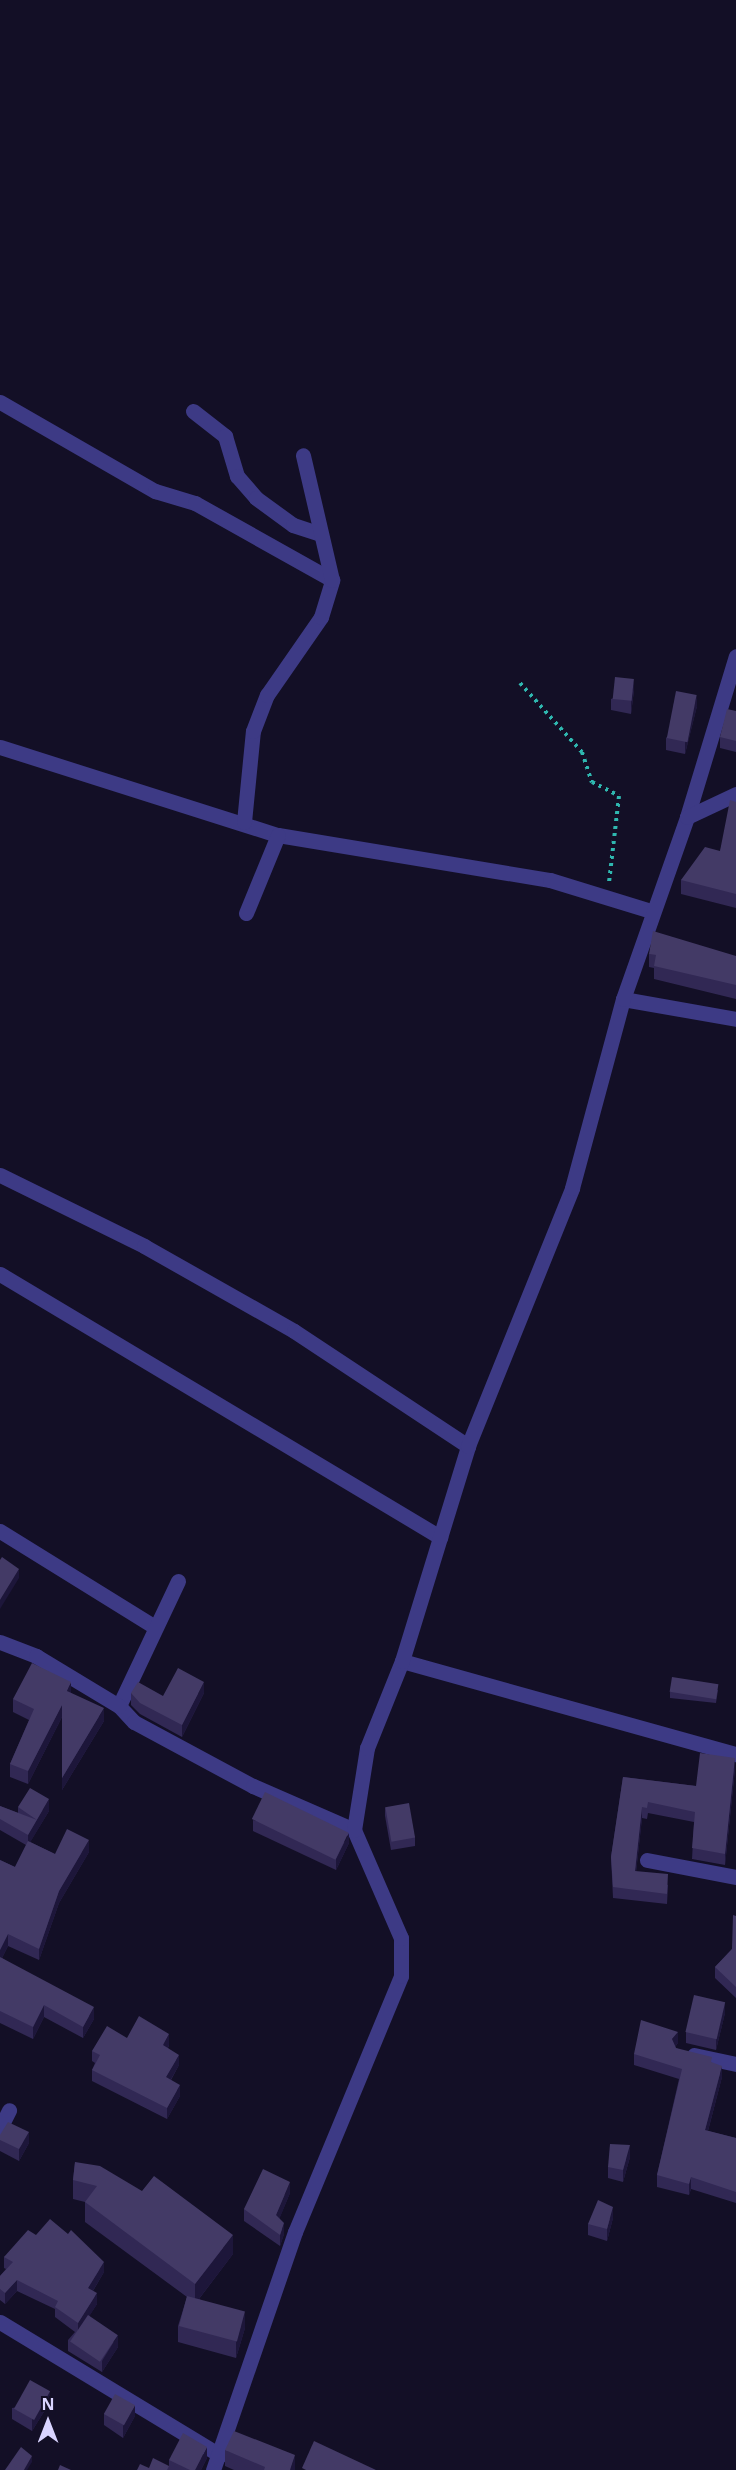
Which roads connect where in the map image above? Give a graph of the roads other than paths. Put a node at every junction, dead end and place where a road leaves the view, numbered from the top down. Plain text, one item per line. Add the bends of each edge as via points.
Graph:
1 (0, 402) edge
2 (193, 411) dead end
3 (303, 455) dead end
4 (318, 533) junction
5 (332, 580) junction
6 (736, 656) edge
7 (0, 747) edge
8 (736, 794) edge
9 (687, 817) junction
10 (244, 822) junction
11 (278, 835) junction
12 (651, 911) junction
13 (246, 913) dead end
14 (623, 999) junction
15 (736, 1019) edge
16 (0, 1175) edge
17 (0, 1274) edge
18 (468, 1446) junction
19 (0, 1531) edge
20 (440, 1537) junction
21 (178, 1581) dead end
22 (155, 1627) junction
23 (0, 1642) edge
24 (402, 1661) junction
25 (119, 1706) junction
26 (736, 1754) edge
27 (354, 1830) junction
28 (647, 1860) dead end
29 (736, 1876) edge
30 (682, 2052) edge
31 (736, 2064) edge
32 (9, 2110) dead end
33 (0, 2128) edge
34 (0, 2322) edge
35 (220, 2455) junction
36 (213, 2470) edge

1 - 5 street via 155,491 195,502
2 - 4 street via 225,436 237,476 256,498 293,525
3 - 4 street
4 - 5 street
5 - 10 street via 321,616 267,695 252,731
6 - 9 street
7 - 10 street
8 - 9 street
9 - 12 street
10 - 11 street
11 - 12 street via 550,880
11 - 13 street
12 - 14 street
14 - 15 street
14 - 18 street via 572,1188
16 - 18 street via 144,1246 294,1330
17 - 20 street
18 - 20 street
19 - 22 street
20 - 24 street
21 - 22 street
22 - 25 street
23 - 25 street via 36,1656
24 - 26 street
24 - 27 street via 367,1748
25 - 27 street via 134,1722 254,1786
27 - 35 street via 401,1938 401,1976 296,2232
28 - 29 street
30 - 31 street
32 - 33 street
34 - 35 street
35 - 36 street

